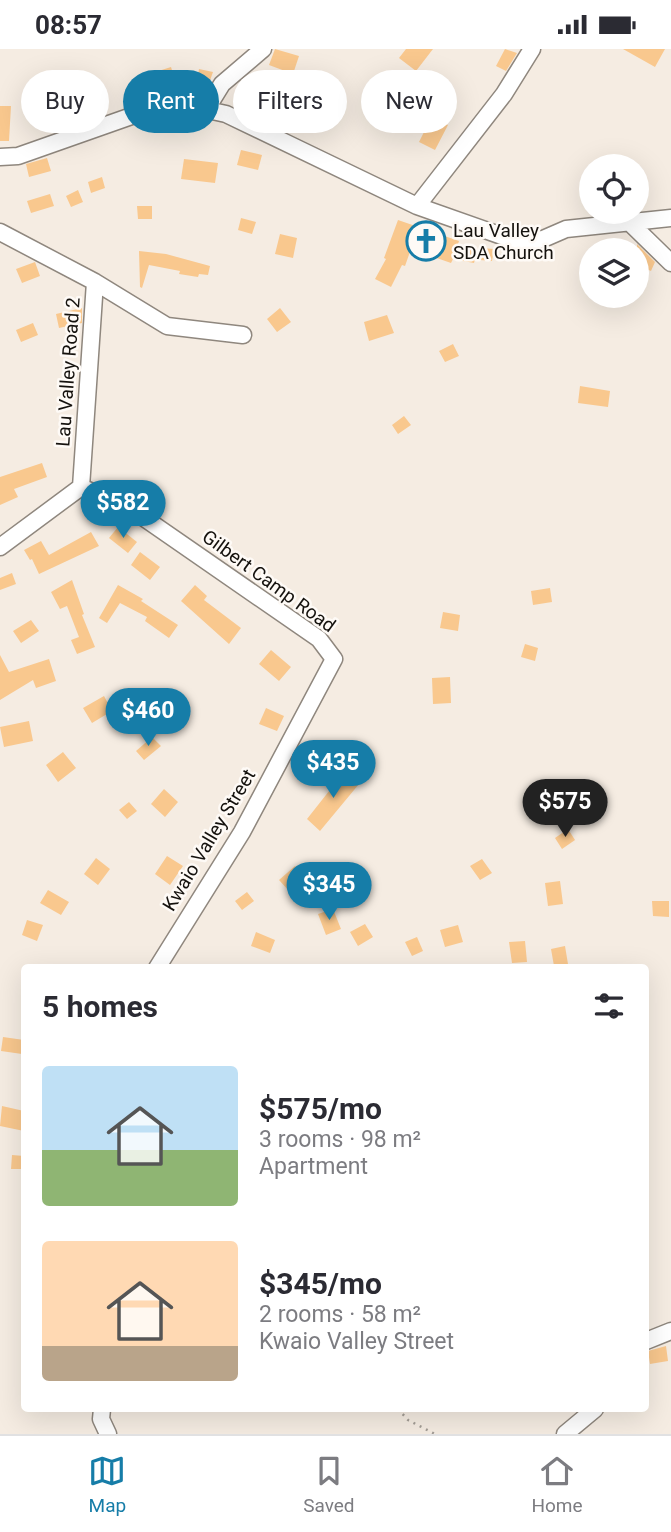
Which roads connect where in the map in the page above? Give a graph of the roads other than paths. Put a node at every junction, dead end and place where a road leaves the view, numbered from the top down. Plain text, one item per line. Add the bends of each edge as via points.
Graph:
1 (262, 49) edge
2 (532, 49) edge
3 (219, 89) edge
4 (219, 113) edge
5 (123, 119) edge
6 (0, 157) edge
7 (417, 206) junction
8 (671, 218) edge
9 (649, 220) edge
10 (605, 224) edge
11 (631, 224) edge
12 (0, 232) edge
13 (671, 263) edge
14 (95, 282) junction
15 (243, 335) dead end
16 (81, 487) junction
17 (0, 547) edge
18 (334, 659) joint
19 (160, 964) edge
20 (671, 1331) edge
21 (649, 1340) edge
22 (102, 1412) edge
23 (591, 1412) edge
24 (108, 1434) edge
25 (565, 1434) edge

1 - 3 street
2 - 7 street via 504,94
4 - 7 street
5 - 6 street via 18,156
7 - 10 street via 519,242
8 - 9 street
11 - 13 street
12 - 14 street, Lau Valley Road 2
14 - 15 street via 167,326
14 - 16 street, Lau Valley Road 2
16 - 17 street
16 - 18 street, Gilbert Camp Road via 134,511 319,639
18 - 19 street, Kwaio Valley Street via 242,832
20 - 21 street
22 - 24 street
23 - 25 street

